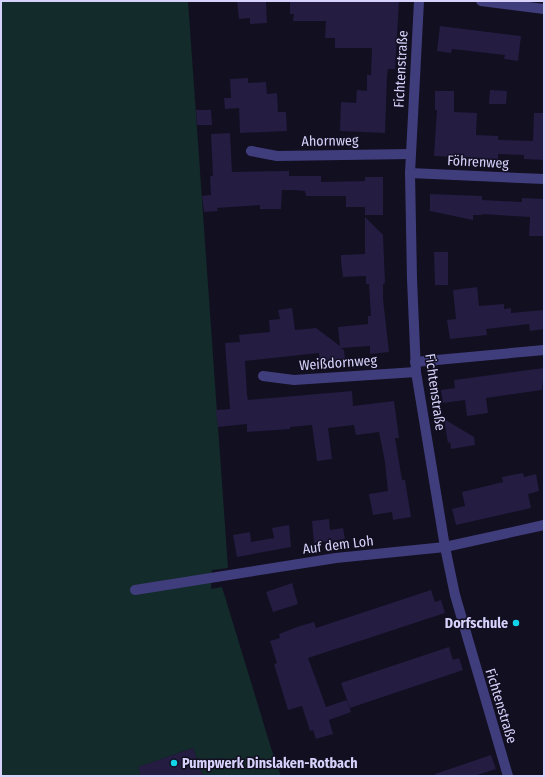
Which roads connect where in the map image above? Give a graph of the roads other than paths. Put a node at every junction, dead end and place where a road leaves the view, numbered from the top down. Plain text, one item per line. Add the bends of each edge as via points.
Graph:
1 (419, 1) edge
2 (481, 1) edge
3 (544, 9) edge
4 (251, 151) dead end
5 (411, 154) junction
6 (410, 173) junction
7 (544, 179) edge
8 (544, 350) edge
9 (416, 367) junction
10 (263, 376) dead end
11 (544, 525) edge
12 (445, 547) junction
13 (135, 590) dead end
14 (508, 776) edge

1 - 5 street, Fichtenstraße
2 - 3 street
4 - 5 street, Ahornweg via 277,156
5 - 6 street, Fichtenstraße
6 - 7 street, Föhrenweg
6 - 9 street, Fichtenstraße
8 - 9 street, Weißdornweg
9 - 10 street, Weißdornweg via 294,380
9 - 12 street, Fichtenstraße
11 - 12 street, Auf dem Loh
12 - 13 street, Auf dem Loh via 336,558
12 - 14 street, Fichtenstraße via 462,625

